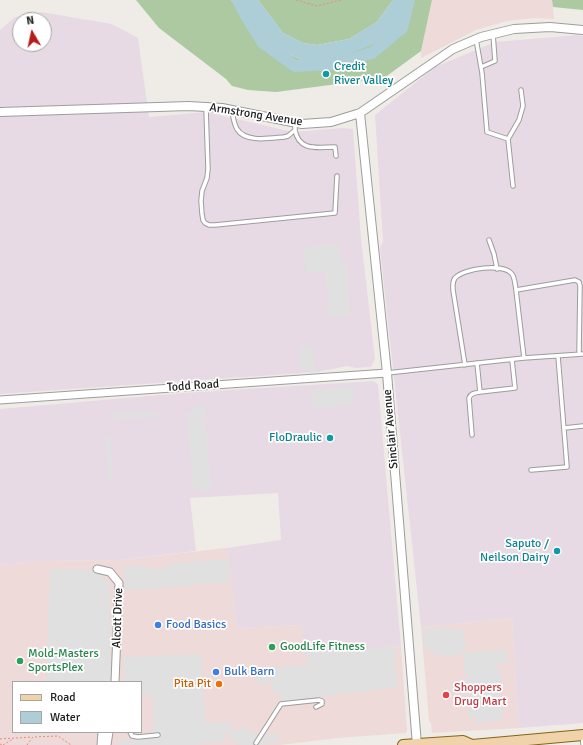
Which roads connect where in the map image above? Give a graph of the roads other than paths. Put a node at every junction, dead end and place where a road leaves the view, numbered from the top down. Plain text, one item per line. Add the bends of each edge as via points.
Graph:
1 (583, 30) edge
2 (493, 34) junction
3 (476, 39) junction
4 (481, 67) junction
5 (521, 90) dead end
6 (206, 107) junction
7 (232, 110) junction
8 (0, 112) edge
9 (360, 113) junction
10 (295, 126) junction
11 (508, 139) junction
12 (336, 156) dead end
13 (337, 176) dead end
14 (513, 186) dead end
15 (489, 240) dead end
16 (497, 269) junction
17 (516, 290) junction
18 (581, 354) edge
19 (558, 356) junction
20 (524, 358) junction
21 (512, 360) junction
22 (477, 363) junction
23 (466, 365) junction
24 (387, 373) junction
25 (480, 392) junction
26 (0, 400) edge
27 (583, 426) edge
28 (564, 428) junction
29 (472, 435) dead end
30 (531, 470) dead end
31 (97, 569) dead end
32 (115, 681) edge
33 (316, 707) dead end
34 (102, 733) edge
35 (109, 733) edge
36 (130, 733) edge
37 (158, 735) dead end
38 (583, 738) edge
39 (552, 742) edge
40 (256, 743) dead end
41 (512, 743) edge
42 (417, 744) edge
43 (101, 745) edge
44 (107, 745) edge
45 (403, 745) edge
46 (472, 745) edge

1 - 2 street, Armstrong Avenue via 550,27 514,29
2 - 3 street, Armstrong Avenue
2 - 4 lane via 495,61
3 - 4 lane
3 - 9 street, Armstrong Avenue via 453,49
4 - 11 lane via 487,132
5 - 11 lane via 523,106 519,120
6 - 7 street, Armstrong Avenue
6 - 8 street, Armstrong Avenue
6 - 13 lane via 208,169 201,201 205,223 215,225 334,213
7 - 10 street, Armstrong Avenue
7 - 10 lane via 235,126 240,134 246,137 284,137 288,136
9 - 10 street, Armstrong Avenue via 331,122
9 - 24 street, Sinclair Avenue
10 - 12 lane via 297,138 303,145 311,148 335,147
11 - 14 lane
15 - 16 lane
16 - 17 lane via 512,274
16 - 23 lane via 469,271 460,274 453,282
17 - 18 lane via 575,280 579,282
17 - 20 lane
18 - 19 lane
19 - 20 lane
19 - 28 lane
20 - 21 lane
21 - 22 lane
21 - 25 lane via 515,388
22 - 23 lane
22 - 25 lane
23 - 24 lane
24 - 26 street, Todd Road
24 - 42 street, Sinclair Avenue
25 - 29 lane via 470,395 469,398
27 - 28 lane
28 - 30 lane via 567,467
31 - 32 street, Alcott Drive via 110,572 119,583
33 - 40 lane via 322,704 322,701 280,704
34 - 43 street
35 - 44 street
36 - 37 lane via 132,736
38 - 39 main road
39 - 41 main road
41 - 46 main road
42 - 45 main road
42 - 46 main road via 464,741

